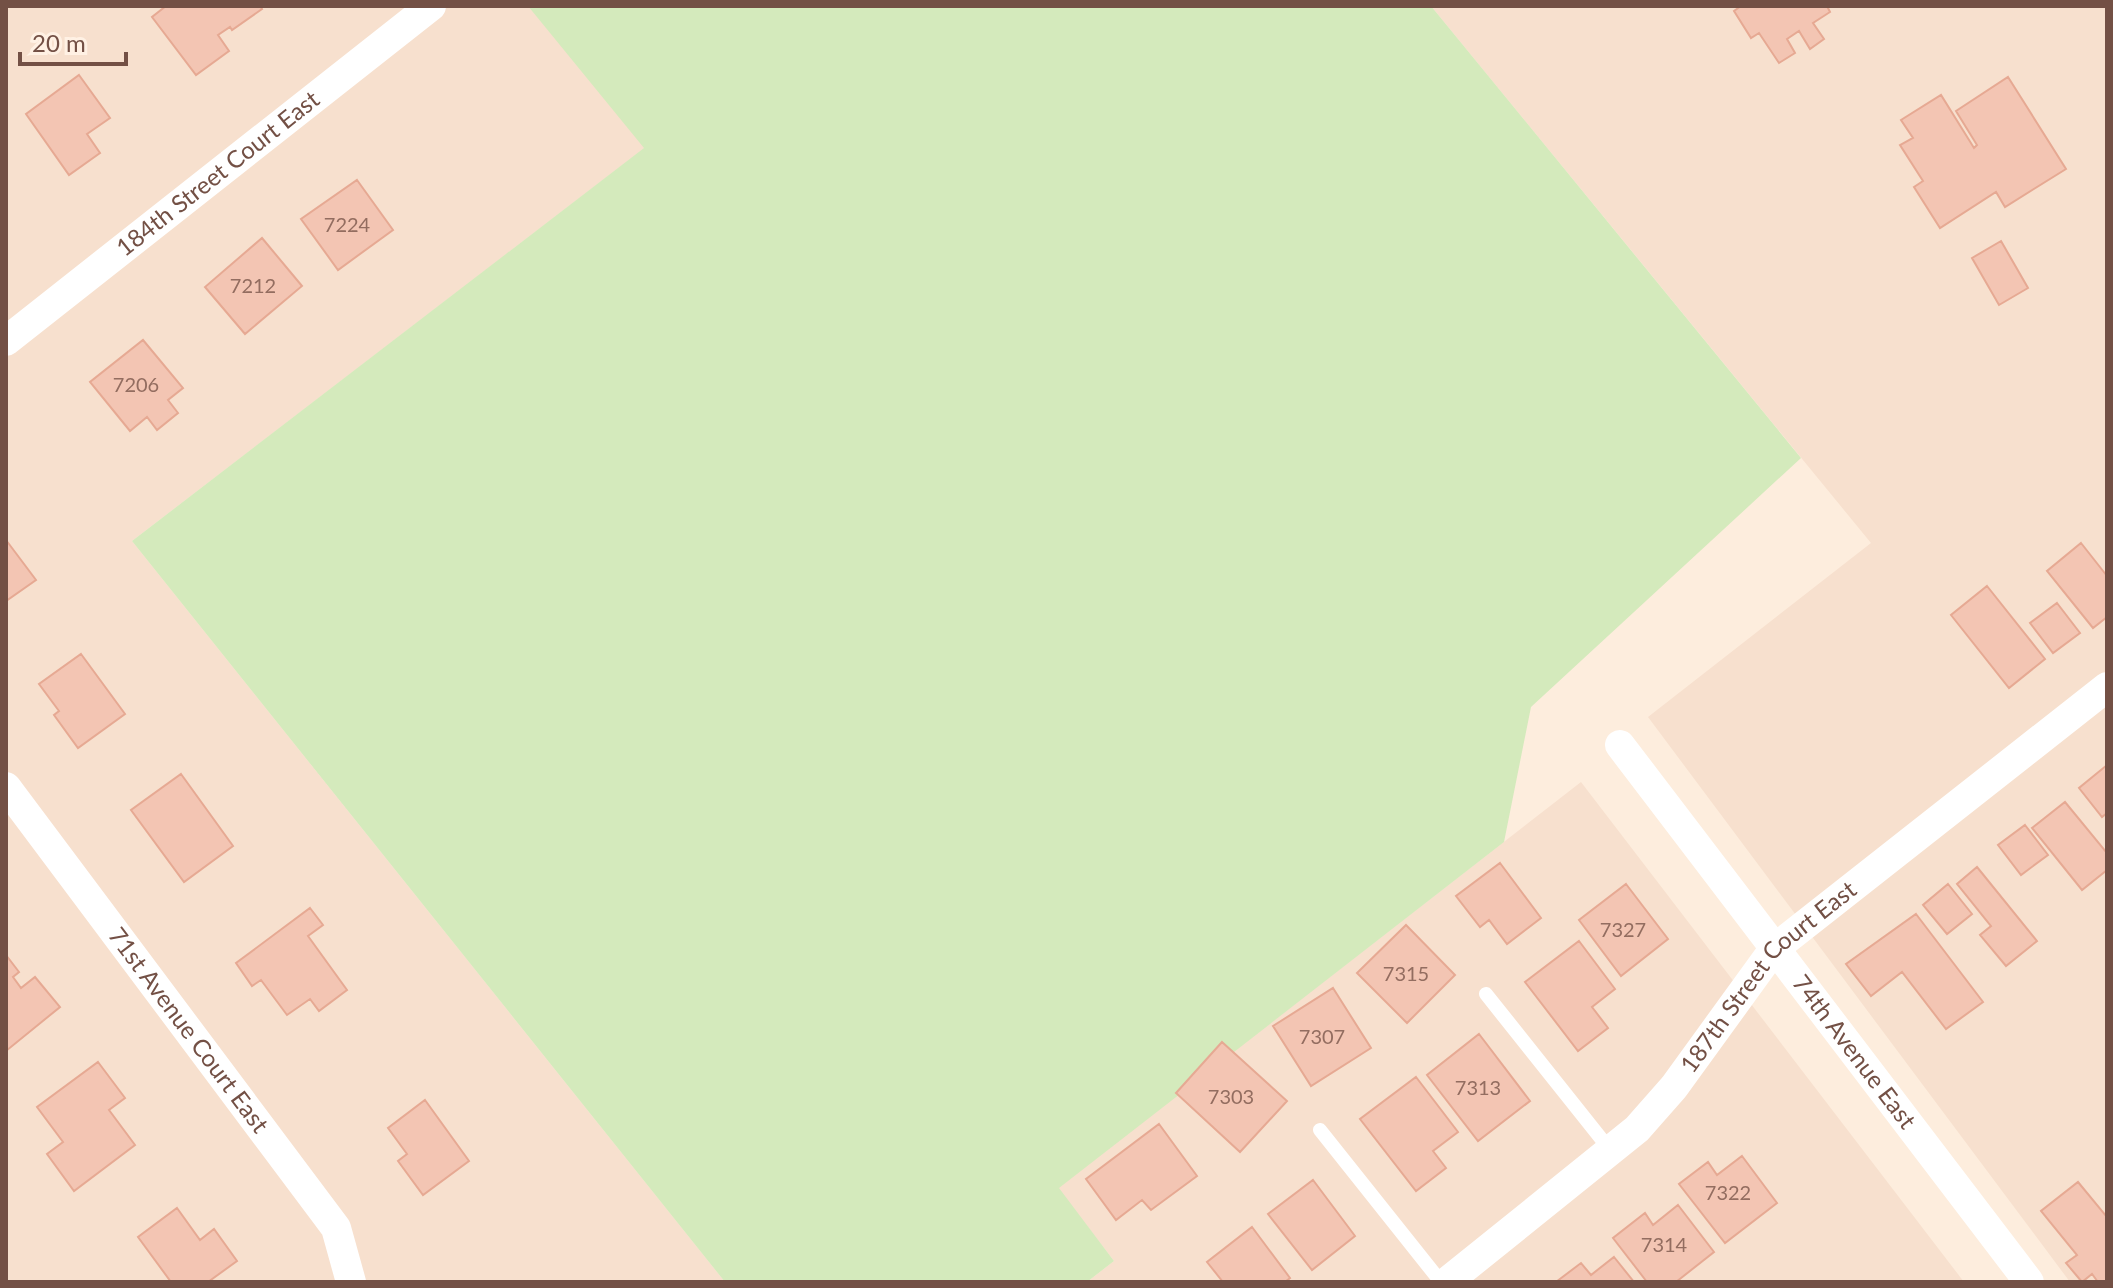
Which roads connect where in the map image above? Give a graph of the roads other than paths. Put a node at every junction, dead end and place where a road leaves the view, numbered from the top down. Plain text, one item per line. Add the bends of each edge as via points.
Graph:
1 (431, 6) edge
2 (6, 341) edge
3 (2107, 687) edge
4 (1620, 745) dead end
5 (6, 787) edge
6 (1774, 949) junction
7 (1486, 994) dead end
8 (1320, 1130) dead end
9 (1611, 1151) junction
10 (351, 1282) edge
11 (1444, 1282) edge
12 (2029, 1282) edge

1 - 2 street, 184th Street Court East
3 - 6 street, 187th Street Court East
4 - 6 street, 74th Avenue East
5 - 10 street, 71st Avenue Court East via 336,1228
6 - 9 street, 187th Street Court East via 1674,1087
6 - 12 street, 74th Avenue East
7 - 9 lane
8 - 11 lane
9 - 11 street, 187th Street Court East

